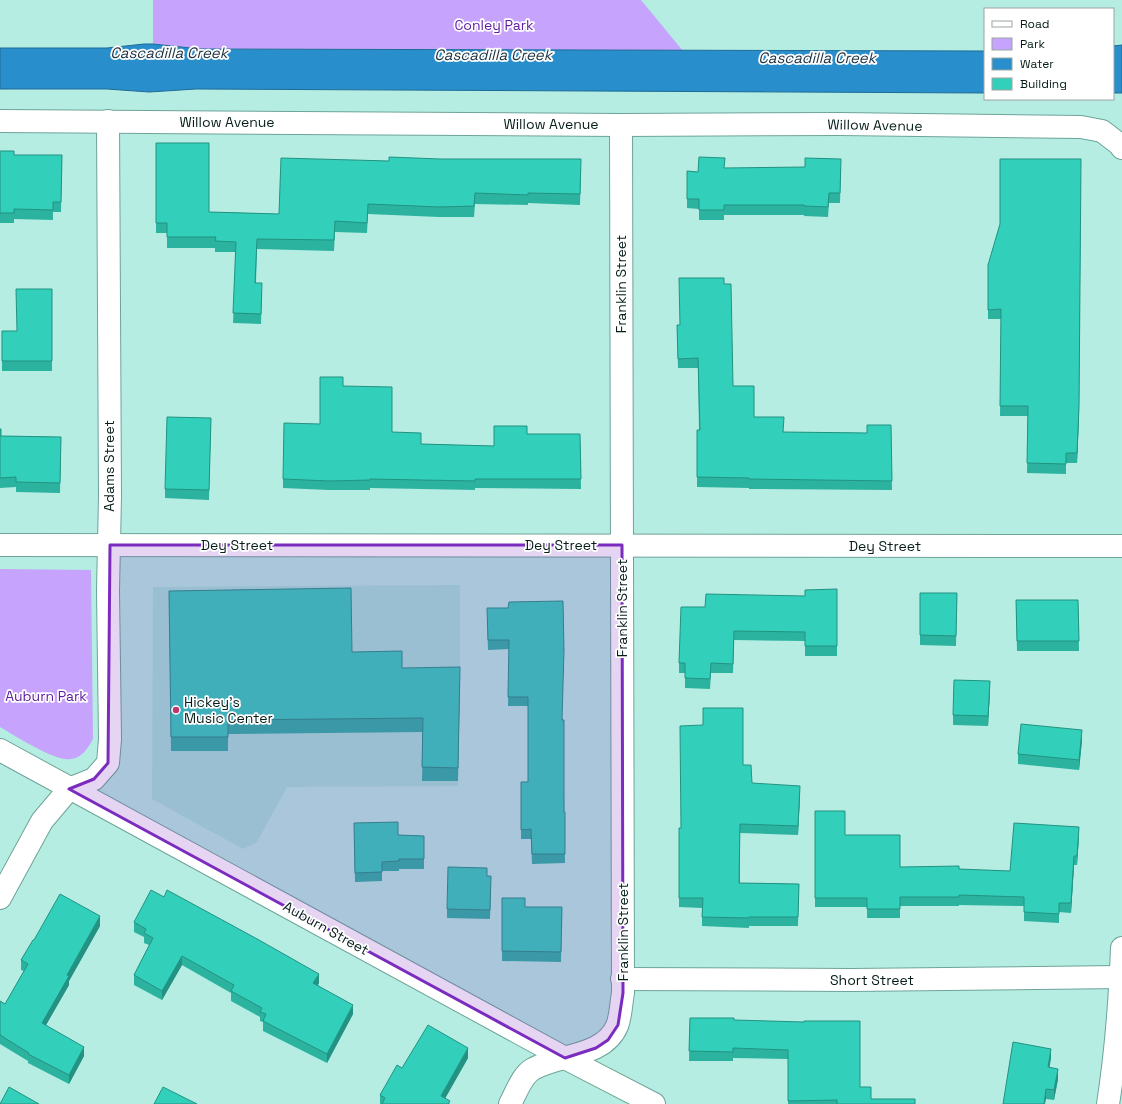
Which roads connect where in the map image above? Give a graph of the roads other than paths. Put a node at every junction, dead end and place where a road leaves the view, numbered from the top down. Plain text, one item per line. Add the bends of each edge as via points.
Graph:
1 (0, 121) edge
2 (108, 121) junction
3 (621, 125) junction
4 (1122, 148) edge
5 (0, 545) edge
6 (110, 545) junction
7 (622, 545) junction
8 (1122, 546) edge
9 (0, 750) edge
10 (69, 789) junction
11 (0, 898) edge
12 (1122, 948) edge
13 (1121, 977) junction
14 (622, 979) junction
15 (565, 1058) junction
16 (510, 1104) edge
17 (654, 1104) edge
18 (1108, 1104) edge

1 - 2 street, Willow Avenue
2 - 3 street, Willow Avenue
2 - 6 street, Adams Street
3 - 4 street, Willow Avenue via 1082,127 1102,131
3 - 7 street, Franklin Street
5 - 6 street, Dey Street
6 - 7 street, Dey Street
6 - 10 street, Adams Street via 108,763 94,779
7 - 8 street, Dey Street
7 - 14 street, Franklin Street
9 - 10 street, Auburn Street
10 - 11 street via 42,821
10 - 15 street, Auburn Street
12 - 13 street
13 - 14 street, Short Street
13 - 18 street
14 - 15 street, Franklin Street via 623,993 618,1025 608,1040 596,1048
15 - 16 street, Franklin Street via 532,1069 523,1079
15 - 17 street, Auburn Street

